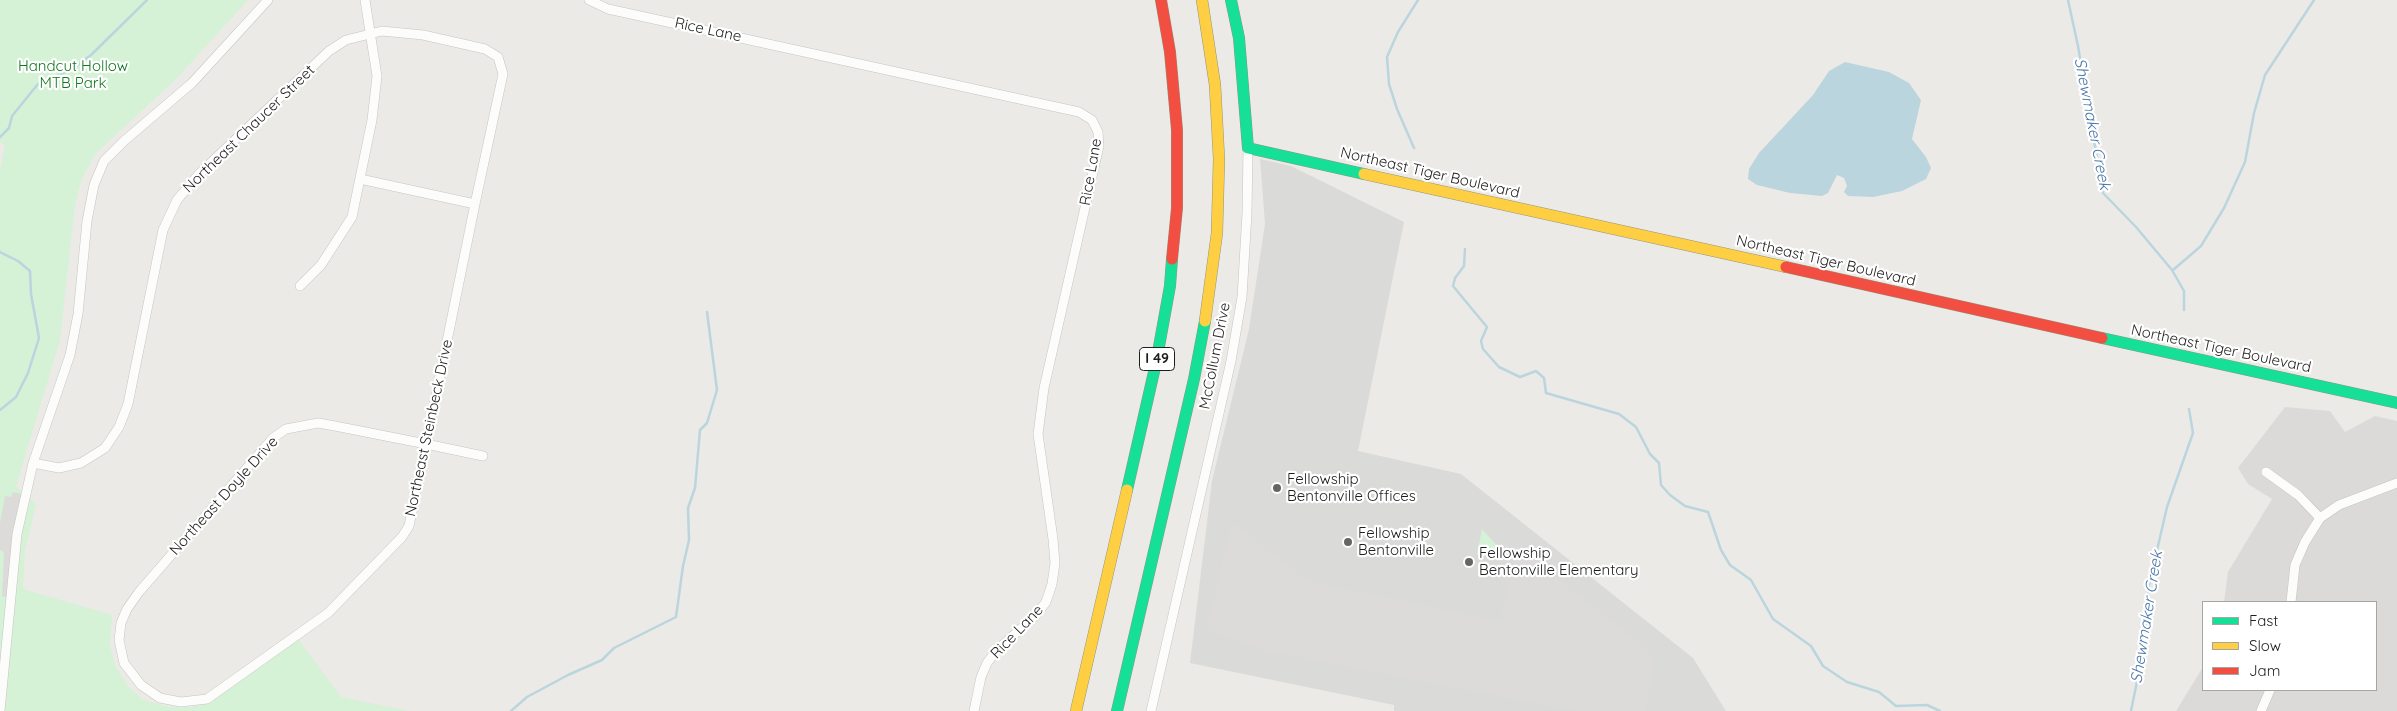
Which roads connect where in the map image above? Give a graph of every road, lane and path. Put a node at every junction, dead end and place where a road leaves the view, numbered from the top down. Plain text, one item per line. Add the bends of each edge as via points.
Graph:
1 (268, 0) edge
2 (365, 0) edge
3 (589, 0) edge
4 (1161, 0) edge
5 (1202, 0) edge
6 (1231, 0) edge
7 (370, 34) junction
8 (498, 57) joint
9 (1248, 148) junction
10 (360, 180) junction
11 (474, 204) junction
12 (300, 286) dead end
13 (2397, 403) edge
14 (426, 444) junction
15 (483, 456) dead end
16 (33, 462) junction
17 (2266, 472) dead end
18 (2397, 483) edge
19 (2320, 518) junction
20 (2290, 601) edge
21 (140, 685) joint
22 (2270, 691) edge
23 (0, 711) edge
24 (974, 711) edge
25 (1076, 711) edge
26 (1117, 711) edge
27 (1151, 711) edge
28 (2261, 711) edge

1 - 16 street via 192,83 104,161 94,186 87,221 78,314 70,355
2 - 7 street
3 - 24 street, Rice Lane via 608,8 1079,112 1092,120 1098,132 1099,146 1044,388 1038,434 1053,539 1055,563 1052,584 1046,602 1036,615 987,663
4 - 25 main road, I 49 via 1170,52 1177,130 1177,208 1170,286 1156,363
5 - 26 main road, I 49 via 1214,85 1219,159 1217,233 1208,306 1194,378
6 - 9 main road, McCollum Drive via 1239,38
7 - 8 street, Northeast Chaucer Street via 396,31 485,49
7 - 10 street via 377,84
7 - 16 street, Northeast Chaucer Street via 346,40 329,51 200,173 177,200 162,230 128,404 120,427 105,448 81,463 59,468
8 - 11 street, Northeast Steinbeck Drive via 503,74
9 - 13 main road, Northeast Tiger Boulevard
9 - 27 street, McCollum Drive via 1248,213 1242,297
10 - 11 street
10 - 12 street via 352,216 321,264
11 - 14 street, Northeast Steinbeck Drive
14 - 15 street, Northeast Doyle Drive
14 - 21 street, Northeast Steinbeck Drive via 409,526 328,613 207,698 170,701 151,694
14 - 21 street, Northeast Doyle Drive via 318,423 286,429 273,438 127,609 119,640 124,663
16 - 23 street via 17,534
17 - 19 street via 2298,495
18 - 19 street via 2339,505
19 - 20 street via 2295,565
22 - 28 street

